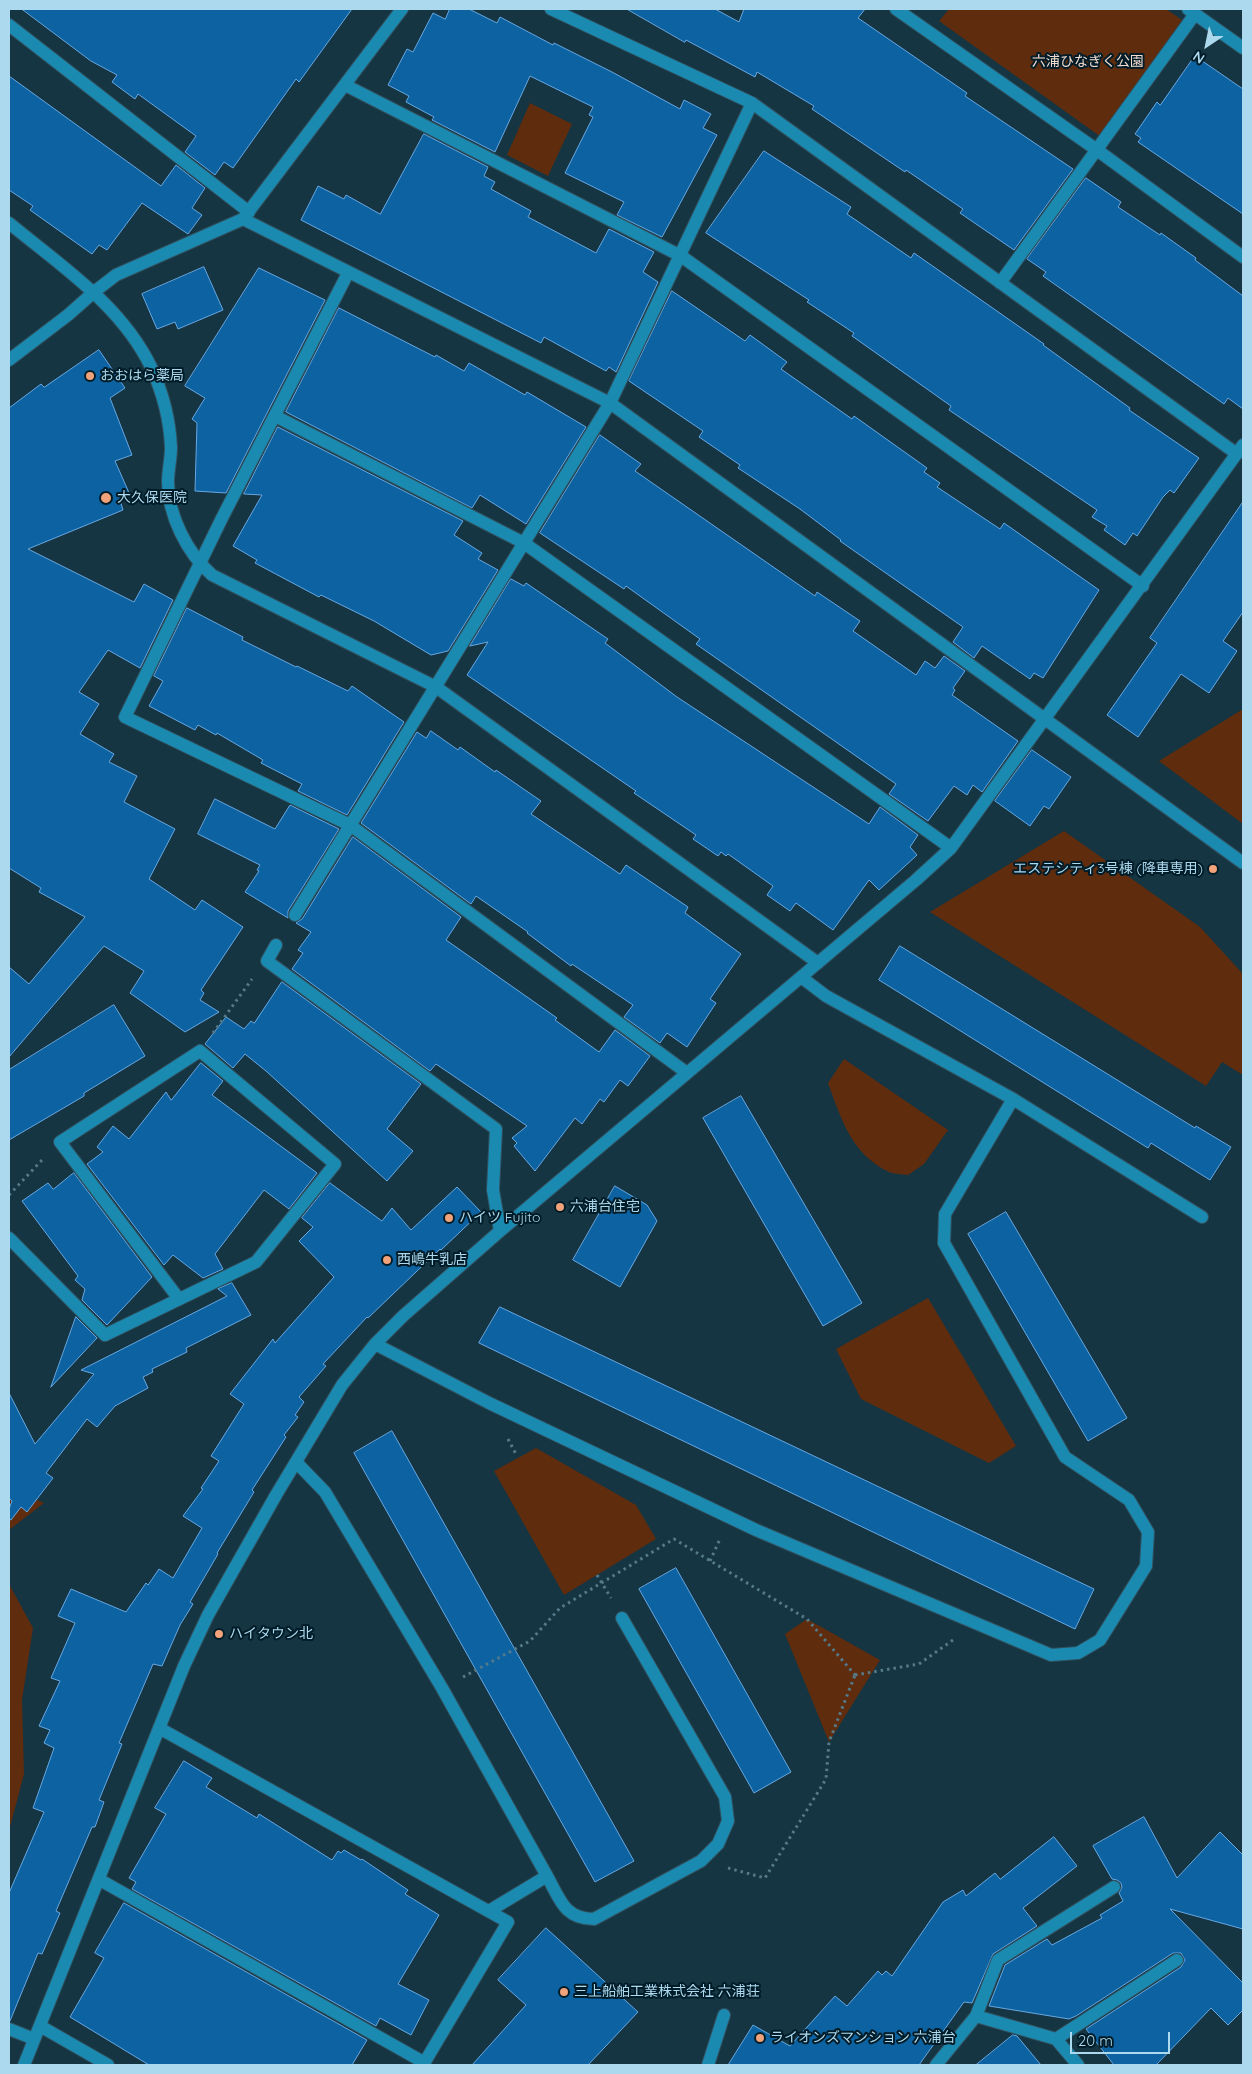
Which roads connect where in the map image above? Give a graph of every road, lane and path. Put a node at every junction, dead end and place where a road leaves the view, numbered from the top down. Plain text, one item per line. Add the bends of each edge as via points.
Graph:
1 (402, 9) edge
2 (551, 9) edge
3 (896, 9) edge
4 (1192, 11) edge
5 (9, 25) edge
6 (1243, 48) edge
7 (345, 85) junction
8 (752, 103) junction
9 (1097, 150) junction
10 (246, 215) junction
11 (9, 223) edge
12 (681, 256) junction
13 (1243, 257) edge
14 (348, 273) junction
15 (1000, 283) junction
16 (94, 292) junction
17 (9, 360) edge
18 (610, 403) junction
19 (275, 416) junction
20 (1240, 450) edge
21 (524, 543) junction
22 (200, 565) junction
23 (1143, 586) junction
24 (436, 687) junction
25 (1045, 718) junction
26 (350, 825) junction
27 (951, 848) junction
28 (1243, 863) edge
29 (294, 916) dead end
30 (276, 945) dead end
31 (818, 963) junction
32 (801, 977) junction
33 (253, 978) dead end
34 (212, 1034) dead end
35 (687, 1072) junction
36 (1013, 1099) junction
37 (50, 1152) dead end
38 (9, 1194) edge
39 (1202, 1217) dead end
40 (500, 1231) junction
41 (9, 1238) edge
42 (179, 1299) junction
43 (375, 1344) junction
44 (296, 1462) junction
45 (622, 1618) dead end
46 (976, 1623) junction
47 (855, 1675) junction
48 (442, 1688) junction
49 (159, 1728) junction
50 (701, 1861) junction
51 (547, 1876) junction
52 (100, 1880) junction
53 (1114, 1887) dead end
54 (489, 1911) junction
55 (1177, 1960) dead end
56 (724, 2015) dead end
57 (976, 2016) junction
58 (40, 2026) junction
59 (9, 2029) edge
60 (34, 2039) junction
61 (1056, 2039) junction
62 (424, 2064) edge
63 (24, 2065) edge
64 (108, 2065) edge
65 (708, 2065) edge
66 (936, 2065) edge
67 (1078, 2065) edge

1 - 7 street
2 - 8 street
3 - 9 street
4 - 6 street
4 - 9 street
5 - 10 street
7 - 10 street
7 - 12 street
8 - 12 street
8 - 15 street
9 - 13 street
9 - 15 street
10 - 14 street
10 - 16 street via 116,275
11 - 16 street
12 - 18 street
12 - 23 street
14 - 18 street
14 - 19 street
15 - 20 street
16 - 17 street
16 - 22 street via 116,314 152,368 169,430 169,496 181,533
18 - 21 street
18 - 25 street
19 - 21 street
19 - 22 street
20 - 23 street
21 - 24 street
21 - 27 street
22 - 24 street via 212,575
22 - 26 street via 125,717
23 - 25 street
24 - 26 street
24 - 31 street
25 - 27 street
25 - 28 street
26 - 29 street
26 - 35 street
27 - 31 street
30 - 40 street via 267,961 496,1129 493,1190
31 - 32 street
32 - 35 street
32 - 36 street via 826,996
33 - 34 path
35 - 40 street
36 - 39 street
36 - 46 street via 945,1214 944,1244 1065,1457 1130,1500 1148,1532 1146,1566 1100,1640 1078,1653 1051,1654
37 - 38 path
40 - 43 street
41 - 42 street via 105,1335
42 - 42 street via 60,1142 200,1051 336,1164 256,1262
43 - 44 street via 342,1385
43 - 46 street via 756,1530
44 - 48 street via 325,1492
44 - 49 street via 208,1615
45 - 50 street via 725,1797 728,1821 718,1844
46 - 47 path via 919,1664
47 - 48 path via 806,1619 674,1539 560,1608 530,1640
47 - 50 path via 829,1742 826,1779 765,1878
48 - 51 street
49 - 52 street
49 - 54 street
50 - 51 street via 594,1919 580,1919 566,1911
51 - 54 street
52 - 58 street
52 - 62 street
53 - 57 street via 998,1960
54 - 62 street via 508,1922
55 - 61 street
56 - 65 street
57 - 61 street
57 - 66 street
58 - 60 street
58 - 64 street
59 - 60 street
60 - 63 street
61 - 67 street

